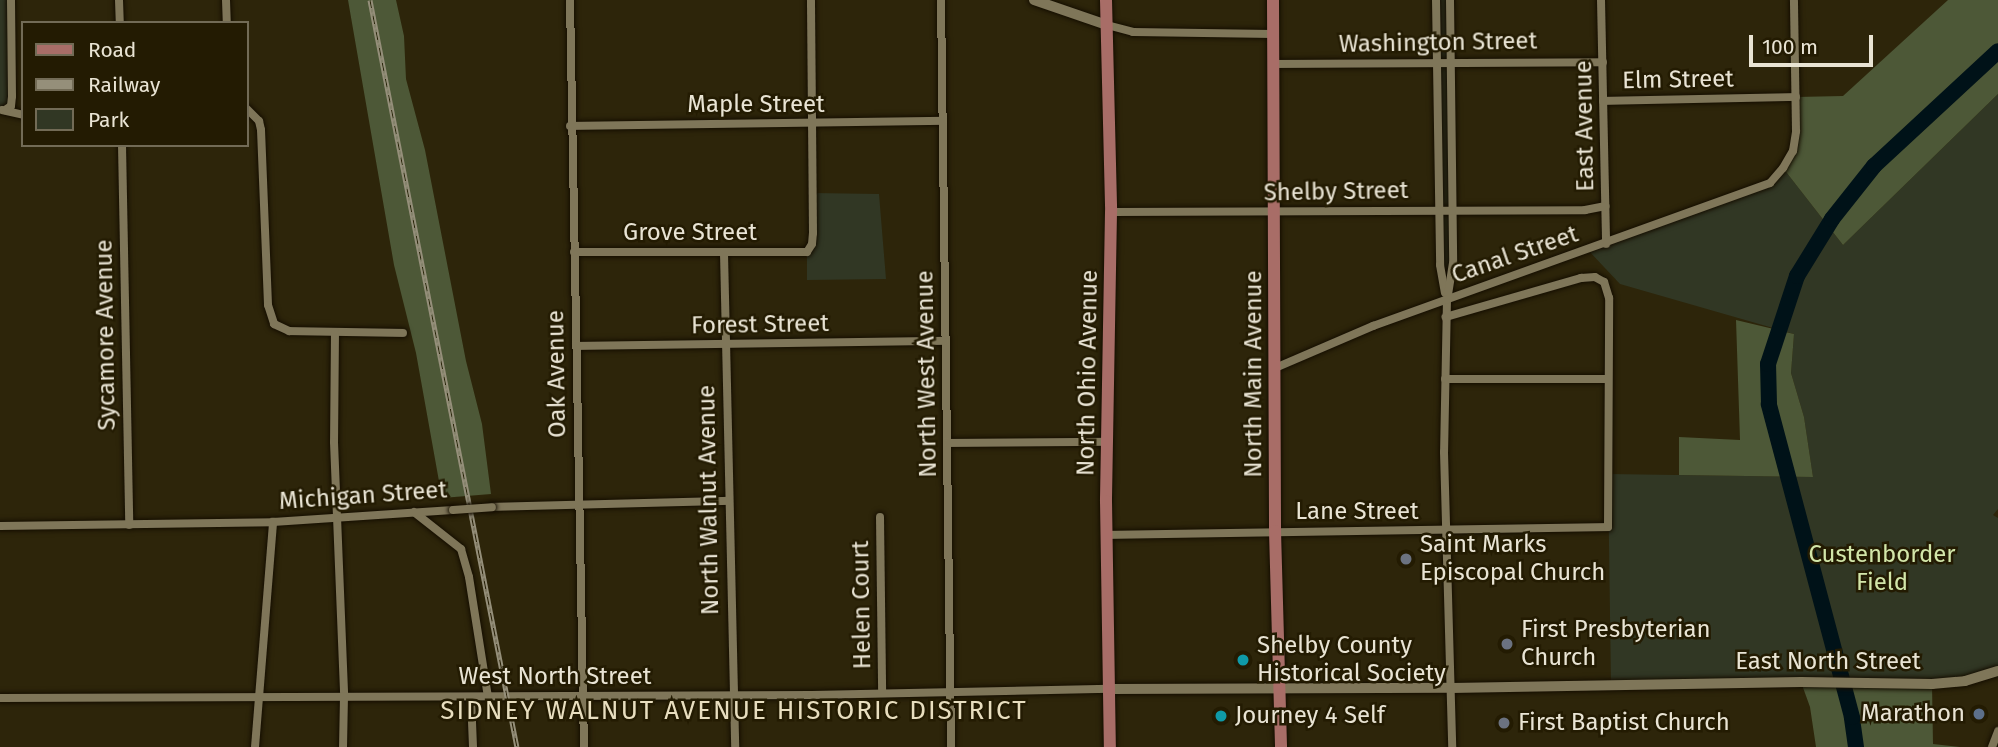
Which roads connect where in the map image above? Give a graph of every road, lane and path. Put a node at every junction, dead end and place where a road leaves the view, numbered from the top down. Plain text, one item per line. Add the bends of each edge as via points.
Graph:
1 (11, 0) edge
2 (119, 0) edge
3 (226, 0) edge
4 (570, 0) edge
5 (811, 0) edge
6 (941, 0) edge
7 (1034, 0) edge
8 (1106, 0) edge
9 (1273, 0) edge
10 (1436, 0) edge
11 (1450, 0) edge
12 (1601, 0) edge
13 (1794, 0) edge
14 (120, 21) edge
15 (227, 21) edge
16 (1107, 25) junction
17 (1273, 33) junction
18 (1437, 62) junction
19 (1450, 62) junction
20 (1603, 62) junction
21 (1274, 64) junction
22 (1796, 97) junction
23 (1603, 101) junction
24 (248, 110) edge
25 (3, 111) edge
26 (21, 115) edge
27 (943, 121) junction
28 (811, 125) junction
29 (570, 126) junction
30 (122, 147) edge
31 (1606, 206) junction
32 (1440, 209) junction
33 (1453, 209) junction
34 (1561, 211) joint
35 (1111, 212) junction
36 (1274, 213) junction
37 (1606, 244) junction
38 (574, 252) junction
39 (724, 253) junction
40 (1447, 299) junction
41 (1446, 317) junction
42 (335, 332) junction
43 (403, 333) dead end
44 (945, 341) junction
45 (726, 344) junction
46 (576, 346) junction
47 (1275, 368) junction
48 (1444, 379) junction
49 (1607, 379) junction
50 (1108, 442) junction
51 (947, 443) junction
52 (728, 501) junction
53 (580, 504) junction
54 (414, 512) junction
55 (880, 517) dead end
56 (337, 519) junction
57 (273, 522) junction
58 (129, 525) junction
59 (0, 526) edge
60 (1448, 530) junction
61 (1275, 531) junction
62 (1106, 535) junction
63 (1998, 671) edge
64 (1451, 688) junction
65 (1110, 689) junction
66 (1281, 689) junction
67 (950, 692) junction
68 (882, 693) junction
69 (734, 695) junction
70 (344, 696) junction
71 (585, 696) junction
72 (261, 697) junction
73 (471, 697) junction
74 (488, 697) junction
75 (0, 698) edge
76 (1998, 731) edge
77 (256, 747) edge
78 (343, 747) edge
79 (473, 747) edge
80 (584, 747) edge
81 (735, 747) edge
82 (951, 747) edge
83 (1110, 747) edge
84 (1281, 747) edge
85 (1452, 747) edge
86 (1992, 747) edge

1 - 25 street via 12,96 11,106
2 - 14 street
3 - 15 street
4 - 29 street, Oak Avenue
5 - 28 street
6 - 27 street, North West Avenue
7 - 16 main road
8 - 16 main road, North Ohio Avenue
9 - 17 main road, North Main Avenue
10 - 18 street
11 - 19 street
12 - 20 street, East Avenue
13 - 22 street
16 - 17 street via 1146,33
16 - 35 main road, North Ohio Avenue
17 - 21 main road, North Main Avenue
18 - 19 street, Washington Street
18 - 21 street, Washington Street
18 - 32 street
19 - 20 street, Washington Street
19 - 33 street
20 - 23 street, East Avenue
21 - 36 main road, North Main Avenue
22 - 23 street, Elm Street
22 - 37 street, Canal Street via 1793,151 1770,183
23 - 31 street, East Avenue
24 - 42 street via 261,130 268,305 274,324 289,331
25 - 26 street
27 - 28 street, Maple Street
27 - 44 street, North West Avenue
28 - 29 street, Maple Street
28 - 39 street, Grove Street via 813,244 807,252
29 - 38 street, Oak Avenue
30 - 58 street, Sycamore Avenue
31 - 34 street, East Avenue
31 - 37 street
32 - 33 street, Shelby Street
32 - 36 street, Shelby Street
32 - 40 street via 1440,265
33 - 34 street, Shelby Street
33 - 40 street via 1453,263
35 - 36 street, Shelby Street
35 - 50 main road, North Ohio Avenue
36 - 47 main road, North Main Avenue
37 - 40 street, Canal Street
38 - 39 street, Grove Street
38 - 46 street, Oak Avenue
39 - 45 street, North Walnut Avenue
40 - 41 street
40 - 47 street, Canal Street
41 - 48 street
41 - 49 street via 1595,276 1604,282 1609,298
42 - 43 street
42 - 56 street
44 - 45 street, Forest Street
44 - 51 street, North West Avenue
45 - 46 street, Forest Street
45 - 52 street, North Walnut Avenue
46 - 53 street, Oak Avenue
47 - 61 main road, North Main Avenue
48 - 49 street
48 - 60 street
49 - 60 street, Lane Street via 1608,527
50 - 51 street
50 - 62 main road, North Ohio Avenue
51 - 67 street, North West Avenue
52 - 53 street, Michigan Street
52 - 69 street, North Walnut Avenue
53 - 54 street, Michigan Street, bridge
53 - 71 street, Oak Avenue
54 - 56 street, Michigan Street
54 - 74 street via 461,549
55 - 68 street, Helen Court
56 - 57 street, Michigan Street
56 - 70 street
57 - 58 street, Michigan Street
57 - 72 street
58 - 59 street, Michigan Street
60 - 61 street, Lane Street
60 - 64 street
61 - 62 street, Lane Street
61 - 66 main road, North Main Avenue
62 - 65 main road, North Ohio Avenue
63 - 64 main road, East North Street via 1932,684
64 - 66 main road, East North Street
64 - 85 street
65 - 66 main road, East North Street
65 - 67 street, West North Street
65 - 83 main road, North Ohio Avenue
66 - 84 main road, North Main Avenue
67 - 68 street, West North Street
67 - 82 street, North West Avenue
68 - 69 street, West North Street
69 - 71 street, West North Street
69 - 81 street, North Walnut Avenue
70 - 72 street, West North Street
70 - 73 street, West North Street
70 - 78 street
71 - 74 street, West North Street
71 - 80 street, Oak Avenue
72 - 75 street, West North Street
72 - 77 street
73 - 74 street, West North Street
73 - 79 street
76 - 86 street

